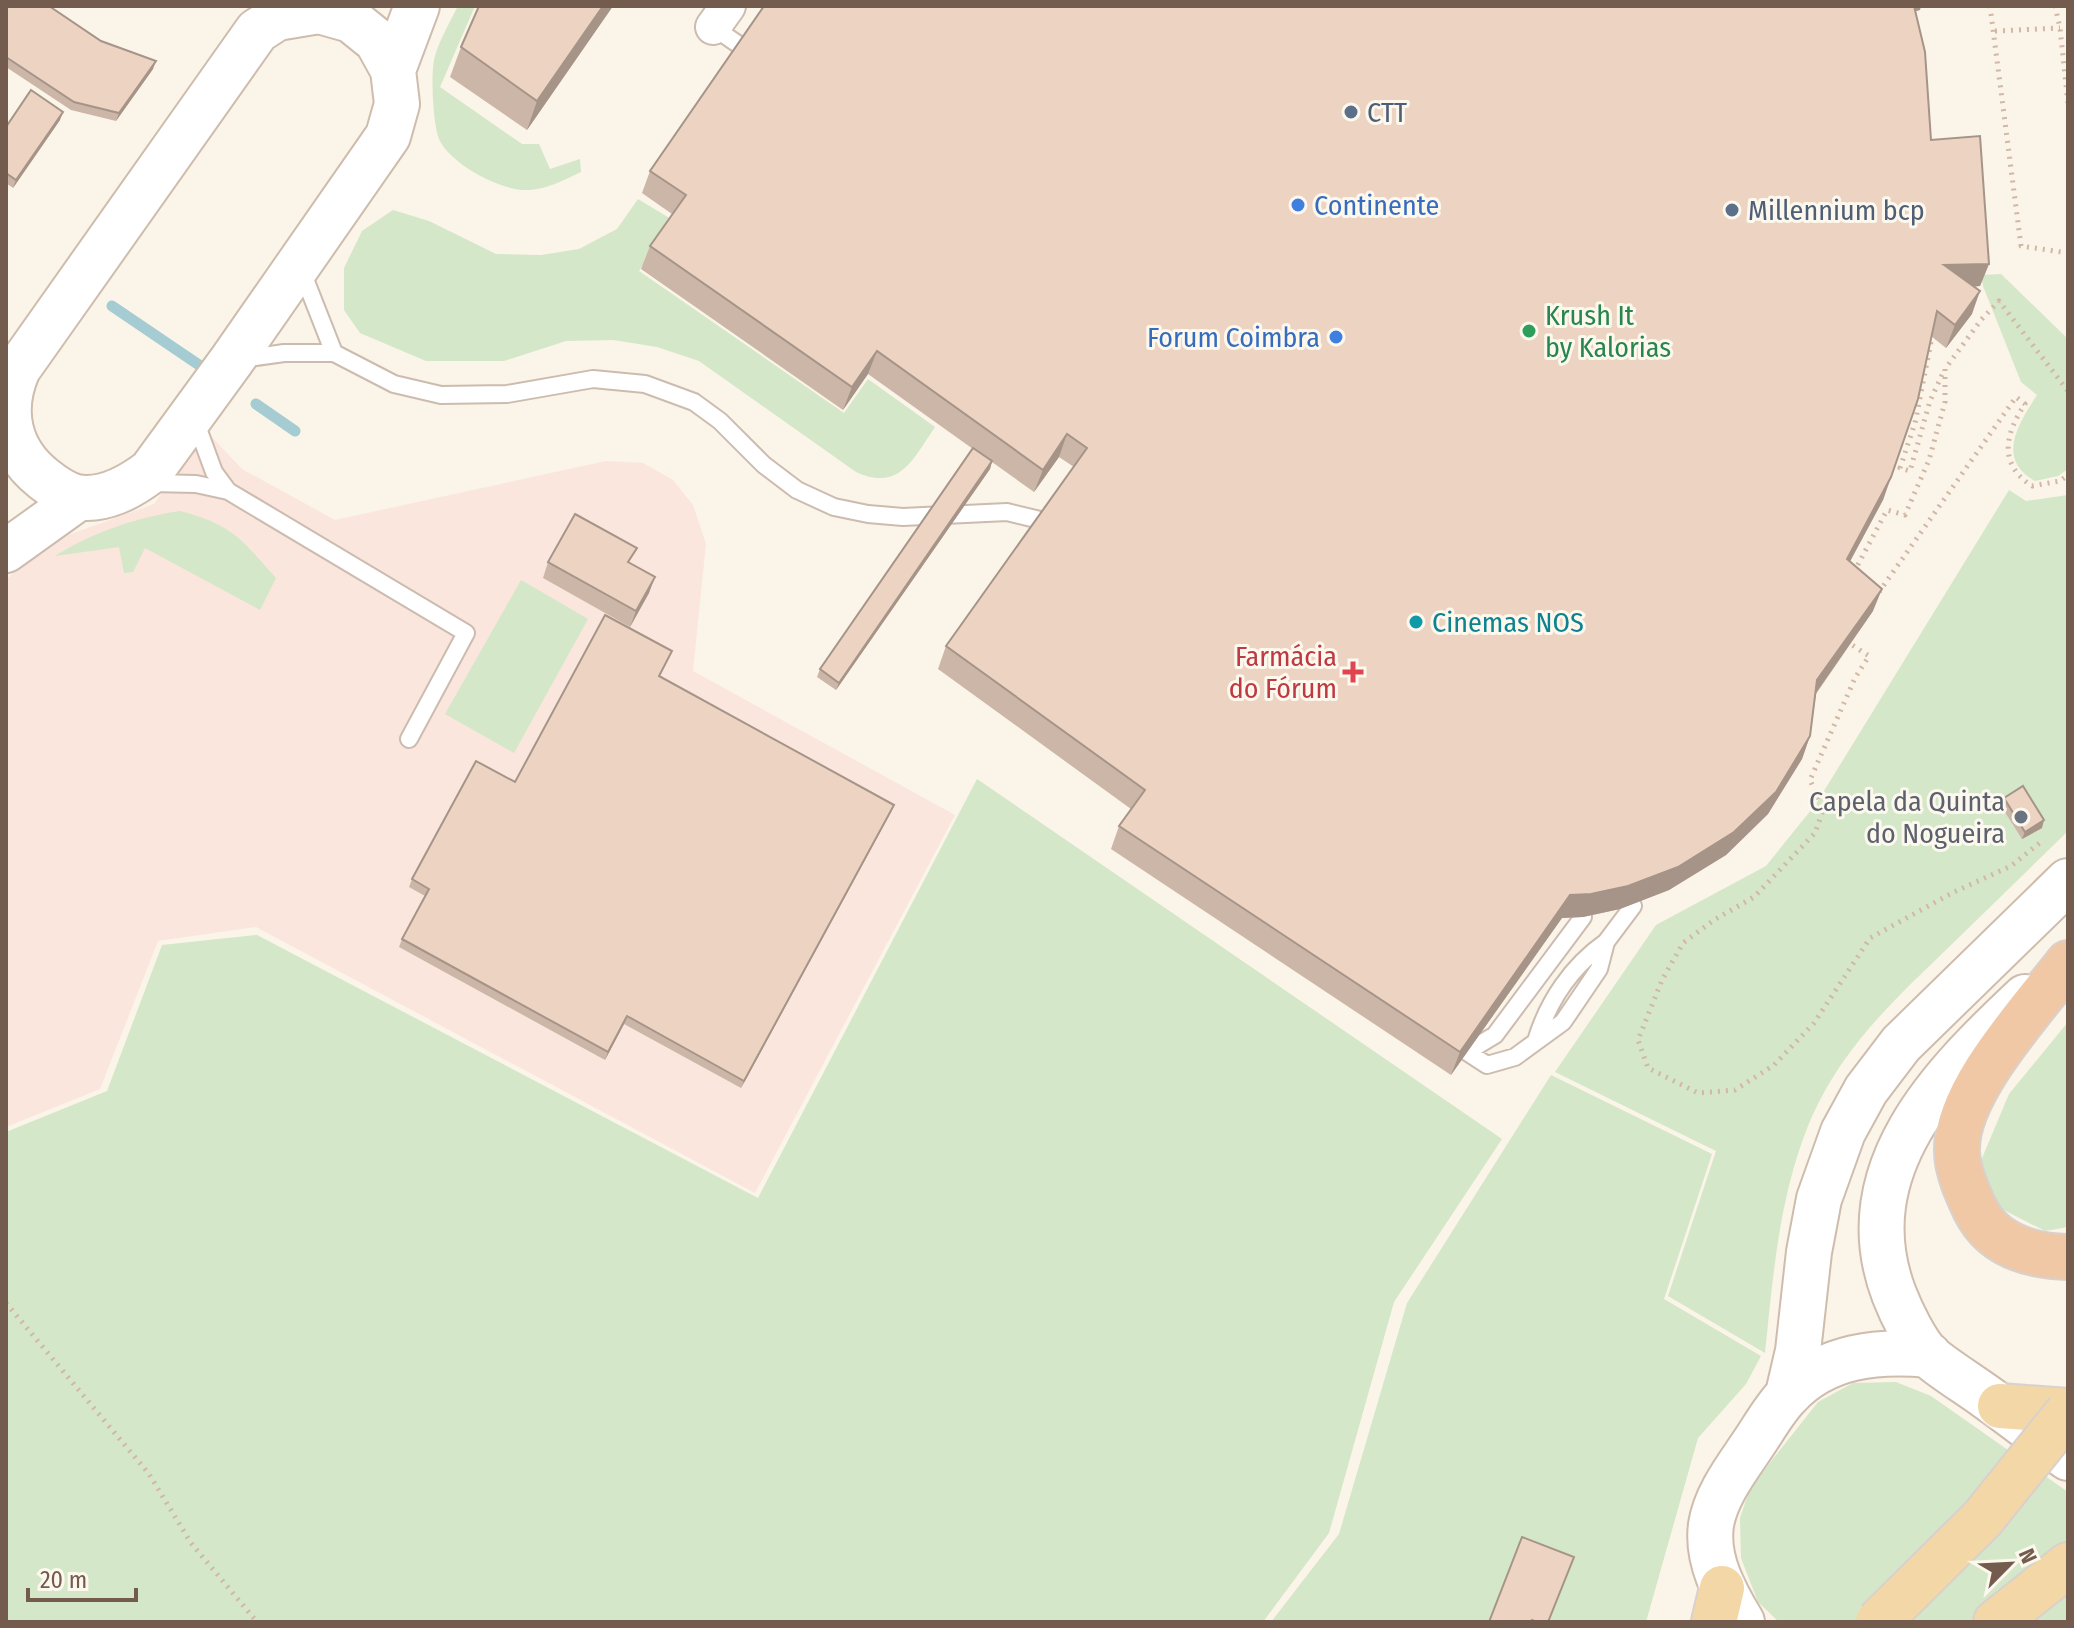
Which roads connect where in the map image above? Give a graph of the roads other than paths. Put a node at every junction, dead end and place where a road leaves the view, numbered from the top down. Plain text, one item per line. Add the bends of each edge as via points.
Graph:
1 (417, 6) edge
2 (304, 9) edge
3 (720, 17) edge
4 (773, 69) edge
5 (393, 70) junction
6 (300, 263) junction
7 (334, 353) junction
8 (232, 360) junction
9 (194, 413) junction
10 (7, 425) edge
11 (133, 485) junction
12 (228, 491) junction
13 (80, 498) junction
14 (1044, 521) edge
15 (6, 551) edge
16 (409, 739) dead end
17 (2068, 881) edge
18 (1633, 906) edge
19 (1583, 917) edge
20 (2068, 960) edge
21 (2068, 1257) edge
22 (1929, 1355) junction
23 (1788, 1394) junction
24 (2000, 1406) junction
25 (2068, 1412) edge
26 (2068, 1458) edge
27 (2068, 1565) edge
28 (1726, 1611) edge
29 (1878, 1622) edge
30 (1996, 1622) edge

1 - 5 main road
2 - 5 main road via 351,20 377,41
2 - 10 main road via 257,31 18,369
3 - 4 lane
5 - 6 main road via 397,104 388,136
6 - 7 lane
6 - 8 main road
7 - 8 lane
7 - 14 lane via 394,384 441,395 507,394 593,379 645,384 694,402 797,490 834,507 903,517 1007,512
8 - 9 main road
9 - 11 main road via 151,471
9 - 12 lane via 214,472
10 - 13 main road via 16,450 33,471 65,494
11 - 12 lane via 172,482
11 - 13 main road
12 - 16 lane via 466,633
13 - 15 street
17 - 23 main road via 1901,1044 1843,1132 1819,1199
18 - 19 lane via 1606,942 1599,969 1563,1022 1515,1057 1487,1065 1467,1052 1495,1035
20 - 21 highway via 1978,1082 1960,1119 1957,1152 1979,1218 2005,1244 2039,1256
20 - 22 main road via 1969,1050 1902,1142 1884,1195 1885,1270 1901,1310
22 - 23 main road via 1861,1355 1824,1368
22 - 24 main road
23 - 28 main road via 1728,1480 1711,1525
24 - 25 main road
24 - 26 main road
25 - 29 main road, bridge via 1983,1518
27 - 30 main road

